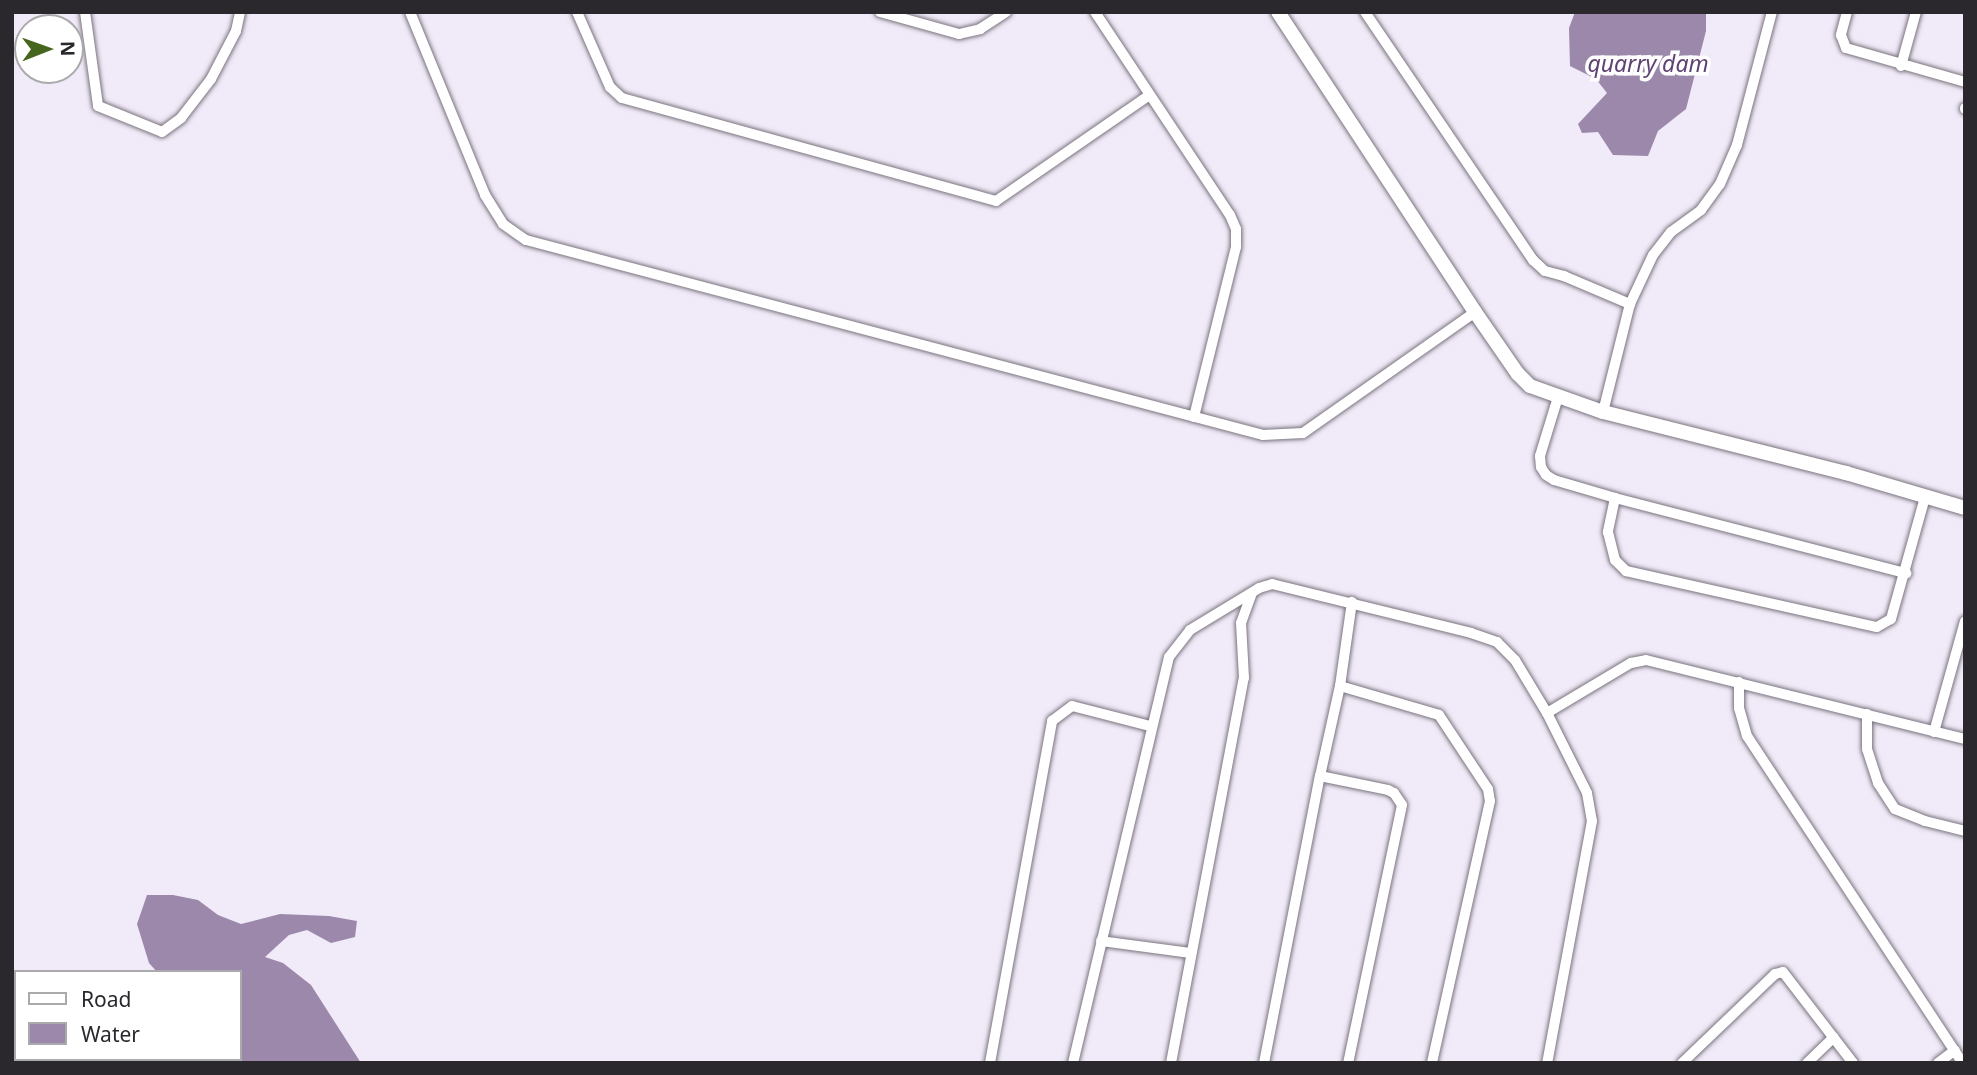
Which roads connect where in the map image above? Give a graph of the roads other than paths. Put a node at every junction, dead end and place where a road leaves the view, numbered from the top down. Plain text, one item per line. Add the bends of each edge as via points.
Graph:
1 (85, 12) edge
2 (240, 12) edge
3 (410, 12) edge
4 (577, 12) edge
5 (880, 12) edge
6 (1006, 12) edge
7 (1096, 12) edge
8 (1278, 12) edge
9 (1365, 12) edge
10 (1772, 12) edge
11 (1847, 12) edge
12 (1916, 12) edge
13 (1901, 66) junction
14 (1965, 82) edge
15 (1148, 96) junction
16 (1630, 304) junction
17 (1475, 312) junction
18 (1558, 397) junction
19 (1603, 412) junction
20 (1194, 417) junction
21 (1615, 498) junction
22 (1925, 498) junction
23 (1965, 508) edge
24 (1906, 573) junction
25 (1252, 593) junction
26 (1352, 602) junction
27 (1965, 621) edge
28 (1960, 658) edge
29 (1739, 682) junction
30 (1340, 686) junction
31 (1548, 713) junction
32 (1867, 714) junction
33 (1150, 726) junction
34 (1934, 732) junction
35 (1965, 739) edge
36 (1320, 776) junction
37 (1965, 831) edge
38 (1101, 941) junction
39 (1191, 953) junction
40 (1834, 1037) junction
41 (1955, 1050) junction
42 (990, 1063) edge
43 (1073, 1063) edge
44 (1171, 1063) edge
45 (1264, 1063) edge
46 (1348, 1063) edge
47 (1432, 1063) edge
48 (1547, 1063) edge
49 (1682, 1063) edge
50 (1807, 1063) edge
51 (1853, 1063) edge
52 (1938, 1063) edge
53 (1963, 1063) edge

1 - 2 street via 99,106 162,132 181,118 211,79 236,31
3 - 20 street via 485,195 503,224 526,240
4 - 15 street via 610,87 622,98 996,201
5 - 6 street via 959,34 980,29
7 - 15 street
8 - 17 street
9 - 16 street via 1533,260 1545,271
10 - 16 street via 1750,106 1720,184 1653,255
11 - 13 street via 1841,35 1846,48
12 - 13 street
13 - 14 street
15 - 20 street via 1236,229 1236,247
16 - 19 street
17 - 18 street via 1518,374 1530,386
17 - 20 street via 1303,433 1263,435
18 - 19 street
18 - 21 street via 1540,456 1541,467 1554,480
19 - 22 street via 1846,473
21 - 24 street
21 - 24 street via 1608,533 1615,559 1626,571 1877,627 1891,619
22 - 23 street
22 - 24 street
25 - 26 street via 1272,584
25 - 33 street via 1176,644
25 - 39 street via 1241,623 1245,658 1241,692
26 - 30 street
26 - 31 street via 1497,642 1515,660
27 - 28 street
28 - 34 street
29 - 31 street via 1638,660
29 - 32 street
29 - 41 street via 1739,708 1747,736
30 - 36 street
30 - 47 street via 1439,715 1488,789 1490,801
31 - 48 street via 1587,793 1592,821
32 - 34 street
32 - 37 street via 1867,749 1878,783 1895,808
33 - 38 street
33 - 42 street via 1072,706 1052,721
34 - 35 street
36 - 45 street
36 - 46 street via 1388,790 1402,804
38 - 39 street
38 - 43 street
39 - 44 street
40 - 49 street via 1787,975 1778,972
40 - 50 street
40 - 51 street
41 - 52 street
41 - 53 street

